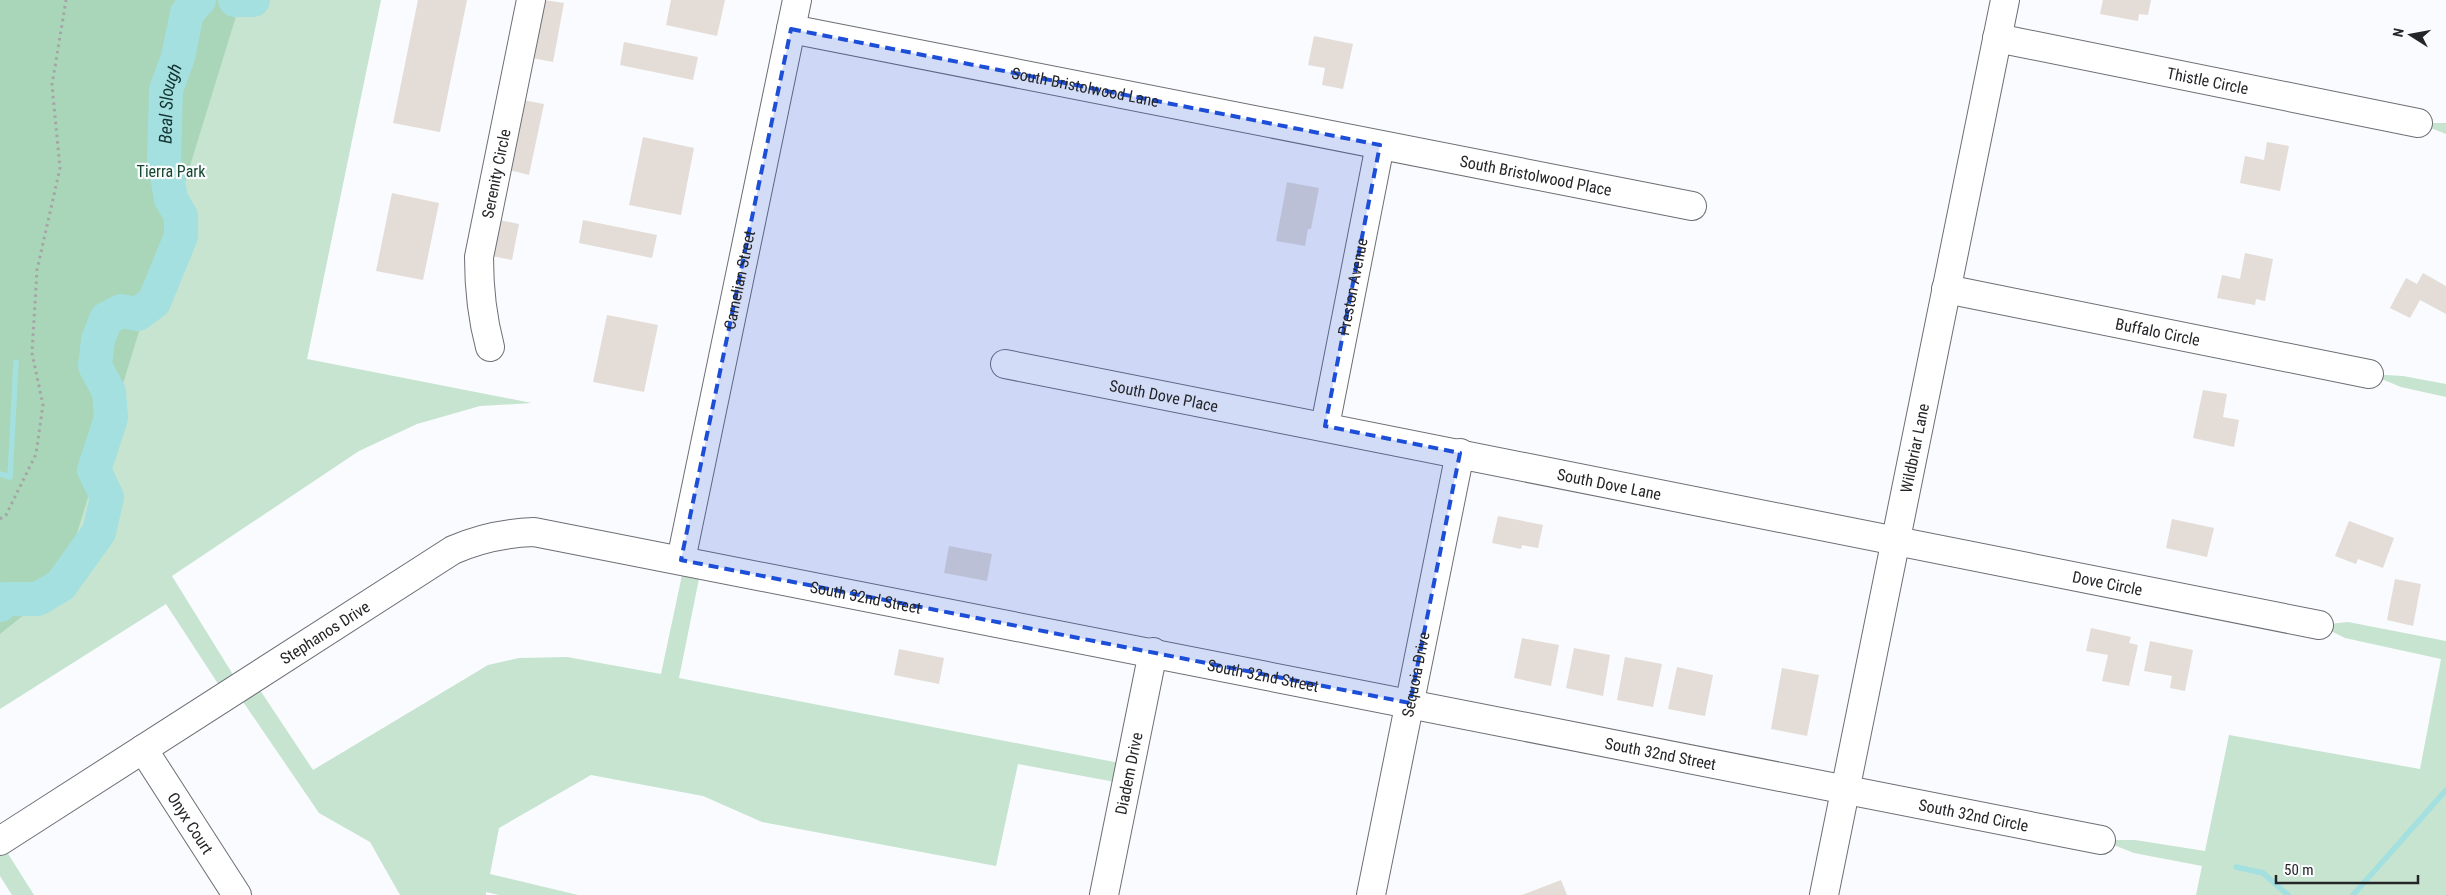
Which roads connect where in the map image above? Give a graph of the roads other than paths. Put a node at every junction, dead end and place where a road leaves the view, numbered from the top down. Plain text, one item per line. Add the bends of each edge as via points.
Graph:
1 (531, 0) edge
2 (797, 0) edge
3 (2004, 0) edge
4 (791, 29) junction
5 (1997, 38) junction
6 (2418, 123) dead end
7 (1380, 145) junction
8 (1692, 206) dead end
9 (1946, 288) junction
10 (490, 347) dead end
11 (1005, 364) dead end
12 (2369, 374) dead end
13 (1325, 426) junction
14 (1460, 453) junction
15 (1896, 539) junction
16 (682, 560) junction
17 (2319, 625) dead end
18 (1153, 652) junction
19 (1410, 703) junction
20 (143, 749) junction
21 (1846, 788) junction
22 (2101, 840) dead end
23 (0, 841) edge
24 (237, 895) edge
25 (1104, 895) edge
26 (1371, 895) edge
27 (1824, 895) edge

1 - 10 street, Serenity Circle via 479,257 479,286
2 - 4 street, Carnelian Street
3 - 5 street, Wildbriar Lane
4 - 7 street, South Bristolwood Lane
4 - 16 street, Carnelian Street
5 - 6 street, Thistle Circle
5 - 9 street, Wildbriar Lane
7 - 8 street, South Bristolwood Place
7 - 13 street, Preston Avenue
9 - 12 street, Buffalo Circle
9 - 15 street, Wildbriar Lane
11 - 13 street, South Dove Place
13 - 14 street, South Dove Lane
14 - 15 street, South Dove Lane
14 - 19 street, Sequoia Drive
15 - 17 street, Dove Circle
15 - 21 street, Wildbriar Lane
16 - 18 street, South 32nd Street
16 - 20 street, Stephanos Drive via 534,532 504,533 475,540 452,550
18 - 19 street, South 32nd Street
18 - 25 street, Diadem Drive
19 - 21 street, South 32nd Street
19 - 26 street, Sequoia Drive
20 - 23 street, Stephanos Drive
20 - 24 street, Onyx Court
21 - 22 street, South 32nd Circle
21 - 27 street, Wildbriar Lane

